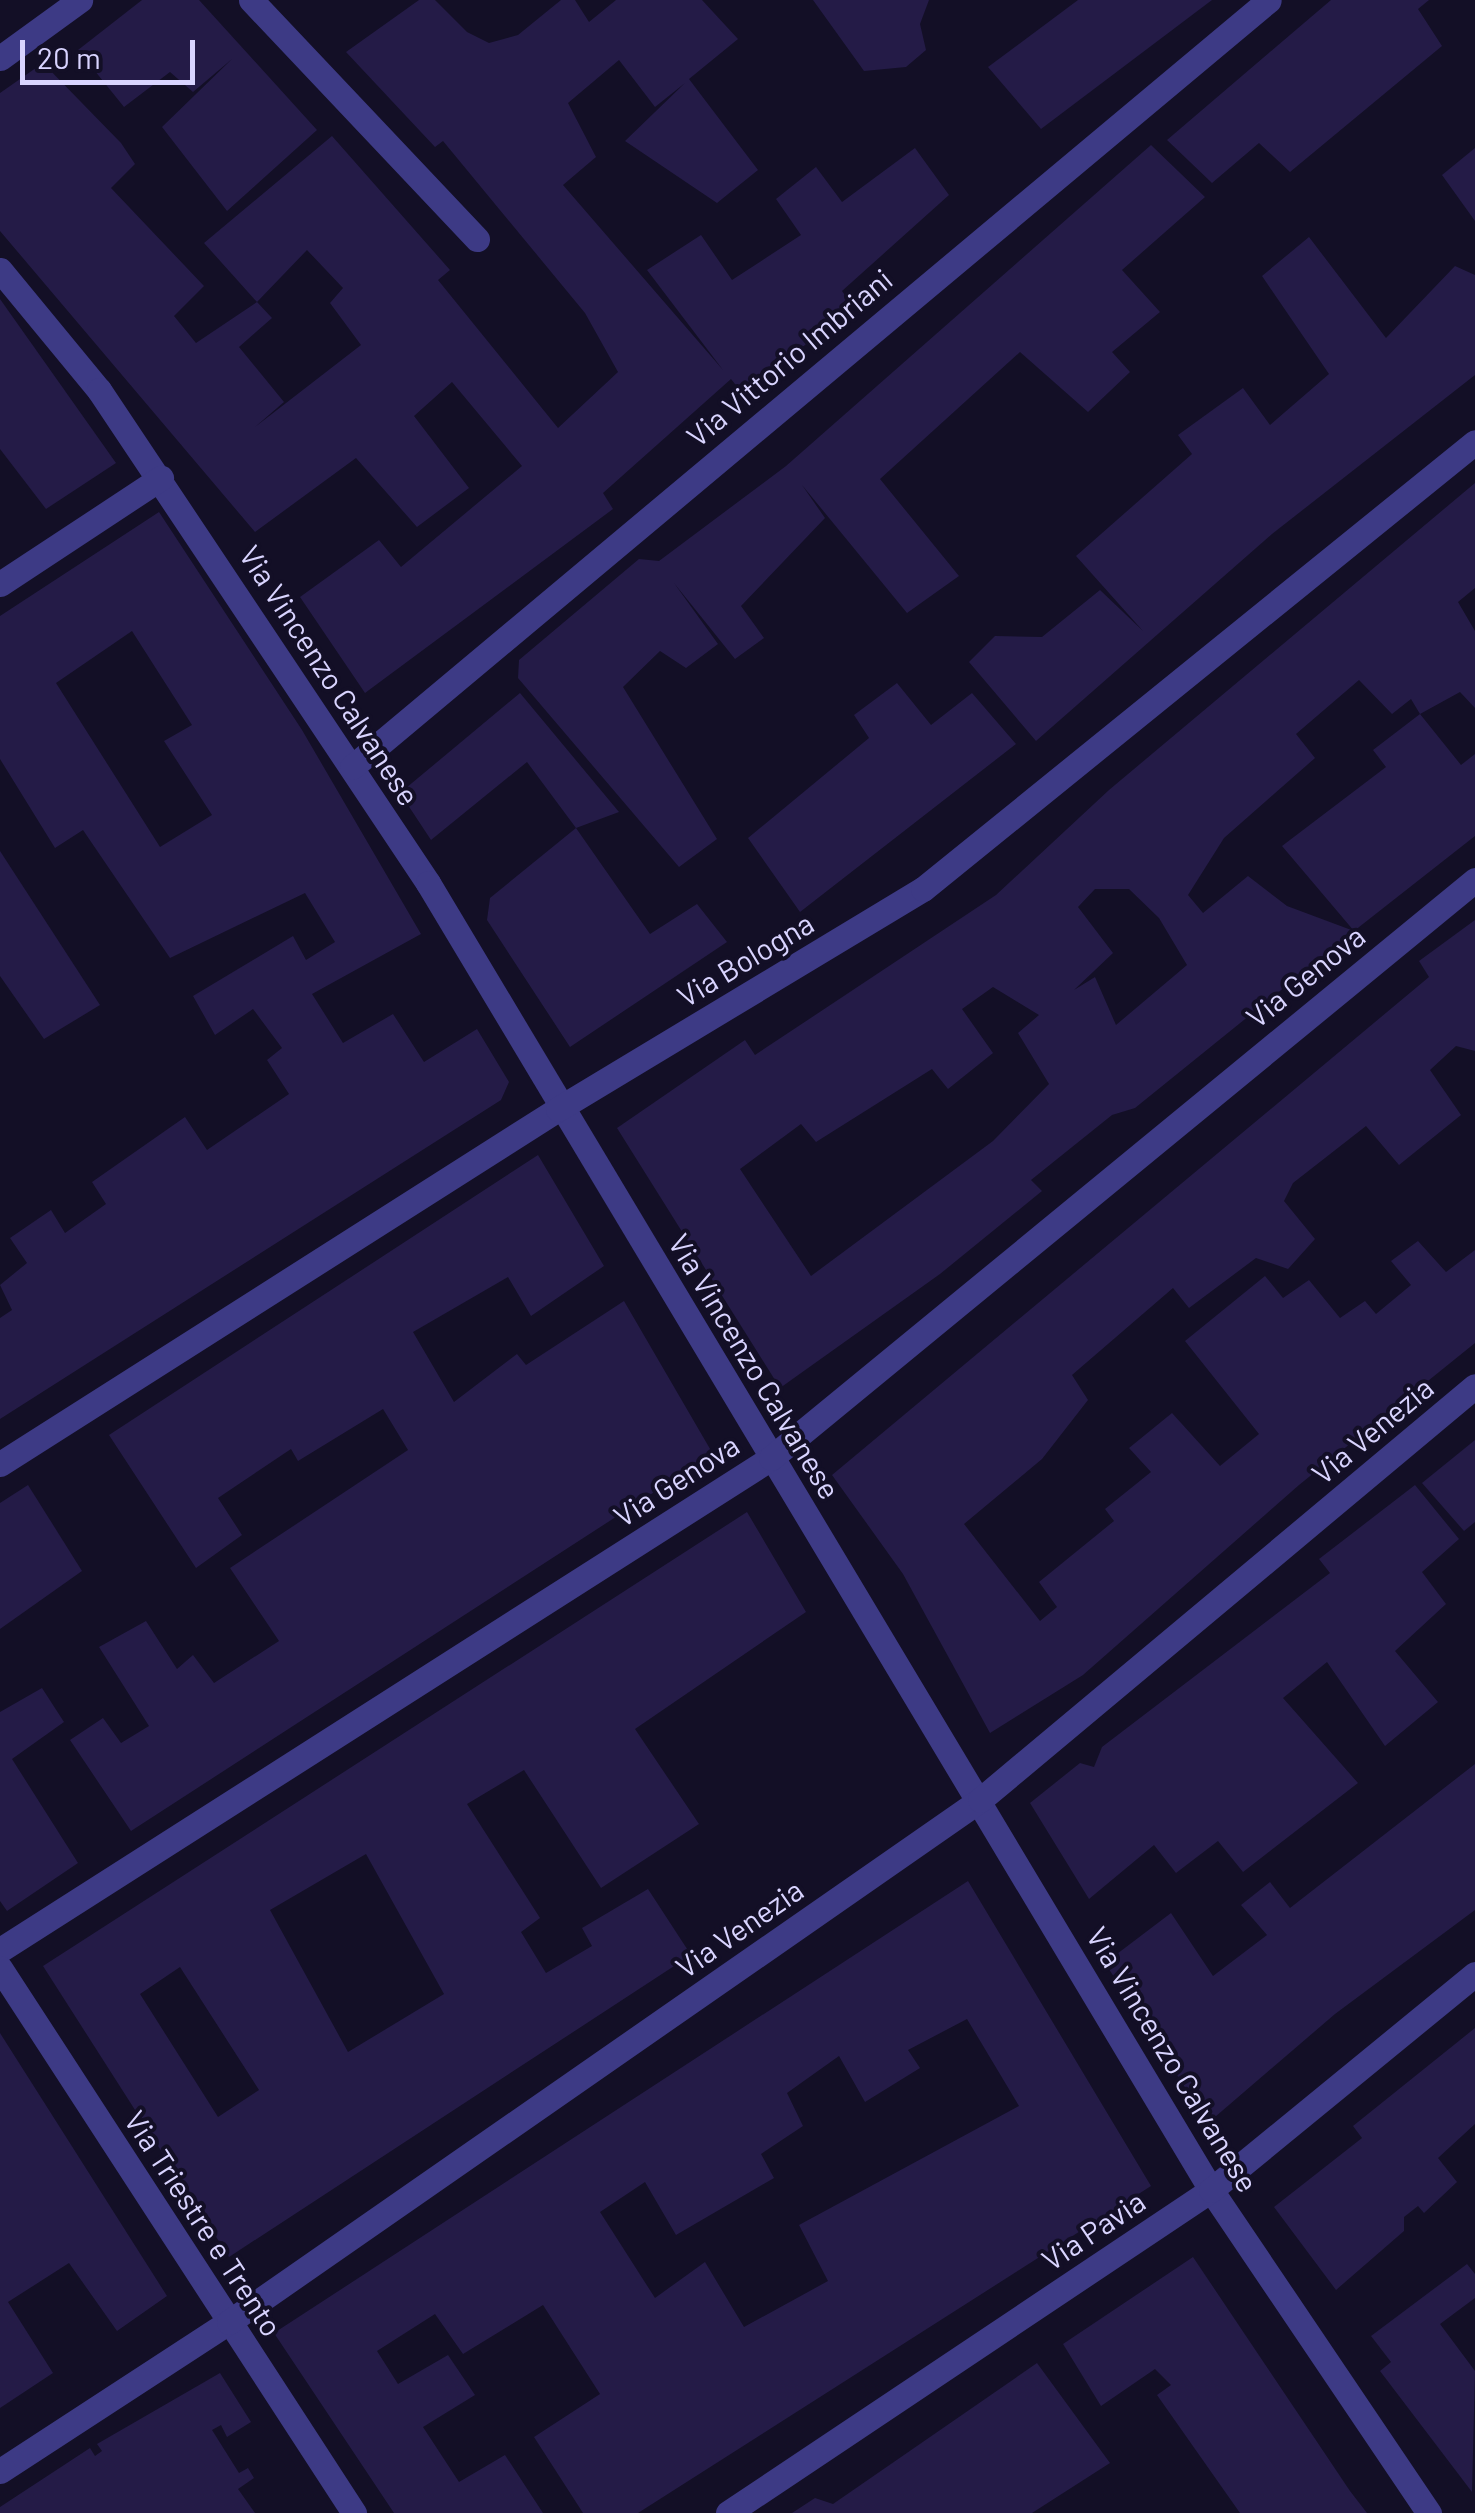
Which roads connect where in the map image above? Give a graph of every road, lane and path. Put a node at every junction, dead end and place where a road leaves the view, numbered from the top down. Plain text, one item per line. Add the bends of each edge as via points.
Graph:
1 (80, 0) edge
2 (251, 0) edge
3 (1270, 0) edge
4 (0, 58) edge
5 (477, 240) dead end
6 (0, 270) edge
7 (1475, 442) edge
8 (160, 478) junction
9 (0, 584) edge
10 (352, 767) junction
11 (1475, 880) edge
12 (560, 1109) junction
13 (1475, 1386) edge
14 (771, 1458) junction
15 (0, 1464) edge
16 (980, 1800) junction
17 (0, 1950) edge
18 (0, 1968) edge
19 (1475, 1974) edge
20 (1211, 2190) junction
21 (229, 2322) junction
22 (0, 2471) edge
23 (354, 2513) edge
24 (728, 2513) edge
25 (1429, 2513) edge

1 - 4 street
2 - 5 street
3 - 10 street, Via Vittorio Imbriani
6 - 8 street, Via Vincenzo Calvanese via 100,390
7 - 12 street, Via Bologna via 923,889
8 - 9 street
8 - 10 street, Via Vincenzo Calvanese
10 - 12 street, Via Vincenzo Calvanese
11 - 14 street, Via Genova
12 - 14 street, Via Vincenzo Calvanese
12 - 15 street, Via Bologna
13 - 16 street, Via Venezia
14 - 16 street, Via Vincenzo Calvanese
14 - 17 street, Via Genova
16 - 20 street, Via Vincenzo Calvanese
16 - 21 street, Via Venezia
18 - 21 street, Via Triestre e Trento
19 - 20 street, Via Pavia
20 - 24 street, Via Pavia
20 - 25 street, Via Vincenzo Calvanese
21 - 22 street, Via Venezia
21 - 23 street, Via Triestre e Trento

